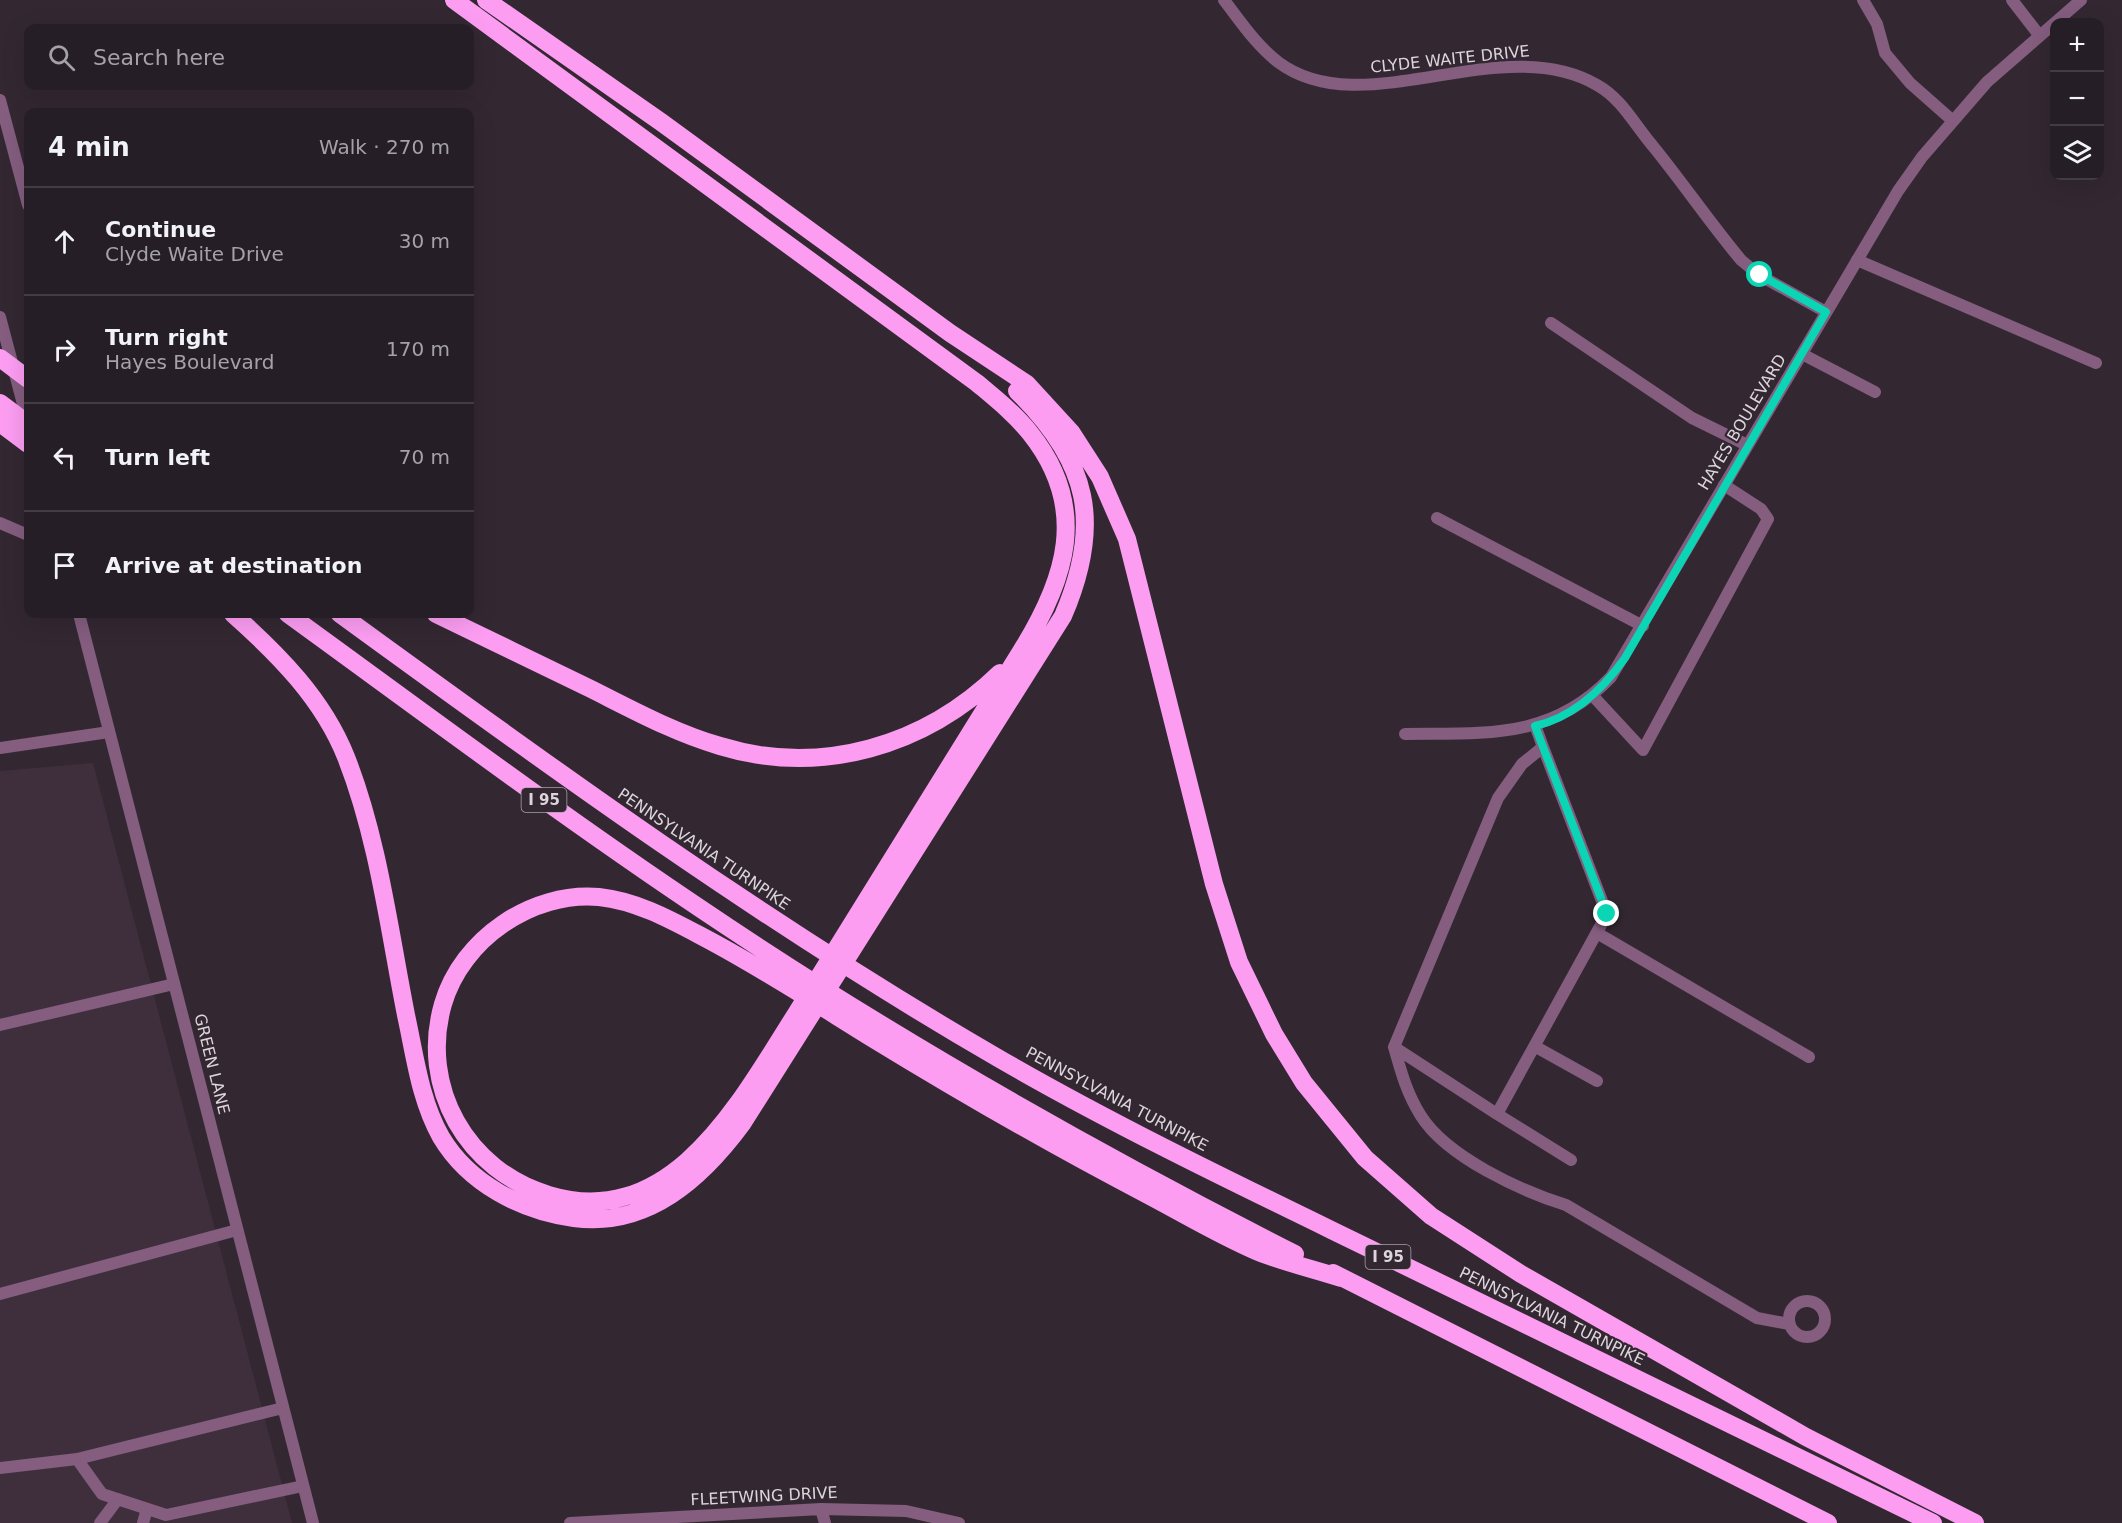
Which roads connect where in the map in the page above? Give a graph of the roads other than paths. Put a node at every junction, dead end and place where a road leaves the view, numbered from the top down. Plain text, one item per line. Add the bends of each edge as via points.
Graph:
1 (454, 0) edge
2 (486, 0) edge
3 (1224, 0) edge
4 (1863, 0) edge
5 (2012, 0) edge
6 (2081, 0) edge
7 (2039, 35) junction
8 (0, 100) edge
9 (1953, 121) junction
10 (24, 190) edge
11 (1857, 260) junction
12 (1826, 312) junction
13 (0, 317) edge
14 (1551, 323) dead end
15 (950, 333) junction
16 (1802, 354) junction
17 (0, 358) edge
18 (2096, 363) dead end
19 (24, 376) edge
20 (1875, 392) dead end
21 (0, 404) edge
22 (24, 409) edge
23 (24, 421) edge
24 (1, 424) edge
25 (24, 441) edge
26 (1747, 445) junction
27 (1724, 485) junction
28 (1437, 518) dead end
29 (0, 523) edge
30 (24, 533) edge
31 (80, 618) edge
32 (237, 618) edge
33 (294, 618) edge
34 (346, 618) edge
35 (444, 618) edge
36 (1643, 626) junction
37 (1020, 653) junction
38 (1593, 696) junction
39 (1535, 726) junction
40 (109, 732) junction
41 (1405, 734) dead end
42 (1543, 747) junction
43 (0, 748) edge
44 (1597, 933) junction
45 (174, 984) junction
46 (802, 985) junction
47 (0, 1025) edge
48 (1395, 1047) junction
49 (1536, 1047) junction
50 (1809, 1057) dead end
51 (1597, 1081) dead end
52 (1497, 1114) junction
53 (1571, 1160) dead end
54 (237, 1230) junction
55 (0, 1294) edge
56 (1789, 1324) dead end
57 (283, 1408) junction
58 (77, 1459) junction
59 (0, 1468) edge
60 (303, 1486) junction
61 (118, 1499) junction
62 (147, 1509) junction
63 (821, 1509) junction
64 (591, 1522) edge
65 (100, 1523) edge
66 (143, 1523) edge
67 (313, 1523) edge
68 (570, 1523) edge
69 (825, 1523) edge
70 (959, 1523) edge
71 (1828, 1523) edge
72 (1933, 1523) edge
73 (1975, 1523) edge

1 - 37 highway via 957,367 1030,433 1059,486 1064,504 1065,544 1057,584
2 - 15 highway
3 - 12 street, CLYDE WAITE DRIVE via 1264,50 1280,63 1319,81 1352,86 1531,65 1570,73 1597,85 1626,109 1741,260
4 - 9 street via 1877,24 1885,53 1910,83
5 - 7 street
6 - 7 street, HAYES BOULEVARD
7 - 9 street, HAYES BOULEVARD via 1987,82
8 - 10 street
9 - 11 street, HAYES BOULEVARD via 1904,183
11 - 12 street, HAYES BOULEVARD
11 - 18 street
12 - 16 street, HAYES BOULEVARD
13 - 22 street
14 - 26 street via 1692,418
15 - 32 highway via 1033,408 1063,446 1080,484 1083,503 1085,541 1078,579 1041,655 742,1124 691,1183 641,1210 601,1219 579,1219 525,1206 477,1178 451,1152 420,1084 370,836 345,754 308,690
15 - 73 highway via 1028,384 1087,453 1111,498 1128,539 1214,884 1239,962 1274,1034 1304,1083 1340,1130 1407,1197 1485,1252 1777,1420
16 - 20 street
16 - 26 street, HAYES BOULEVARD
17 - 19 highway
21 - 23 highway
24 - 25 highway
26 - 27 street, HAYES BOULEVARD
27 - 36 street, HAYES BOULEVARD
27 - 38 street via 1761,509 1767,519 1643,750
28 - 36 street
29 - 30 street
31 - 40 street, GREEN LANE
33 - 46 highway, I 95
34 - 72 highway, PENNSYLVANIA TURNPIKE / I 95 via 597,800 822,952 1000,1060 1122,1126
35 - 37 highway via 695,737 741,752 788,758 856,753 919,732 972,698
36 - 38 street, HAYES BOULEVARD via 1618,667
37 - 46 highway via 766,1060 710,1139 670,1177 638,1192 603,1200 568,1199 532,1189 499,1172 472,1147 452,1115 440,1079 439,1023 458,970 499,926 556,901 595,897 641,907
38 - 39 street, HAYES BOULEVARD via 1558,718
39 - 41 street, HAYES BOULEVARD via 1500,733
39 - 42 street
40 - 43 street
40 - 45 street, GREEN LANE
42 - 44 street via 1607,914
42 - 48 street via 1522,764 1498,798
44 - 49 street
44 - 50 street
45 - 47 street
45 - 54 street, GREEN LANE
46 - 71 highway, I 95 via 1048,1123 1341,1278
48 - 52 street
48 - 56 street via 1406,1089 1422,1119 1449,1145 1536,1196 1566,1205 1757,1317
49 - 51 street
49 - 52 street
52 - 53 street
54 - 55 street
54 - 57 street, GREEN LANE
57 - 58 street
57 - 60 street, GREEN LANE
58 - 59 street
58 - 61 street via 102,1494
60 - 62 street via 166,1515
60 - 67 street, GREEN LANE
61 - 62 street
61 - 65 street
62 - 66 street
63 - 64 street, FLEETWING DRIVE
63 - 69 street
63 - 70 street, FLEETWING DRIVE via 906,1511
64 - 68 street, FLEETWING DRIVE

